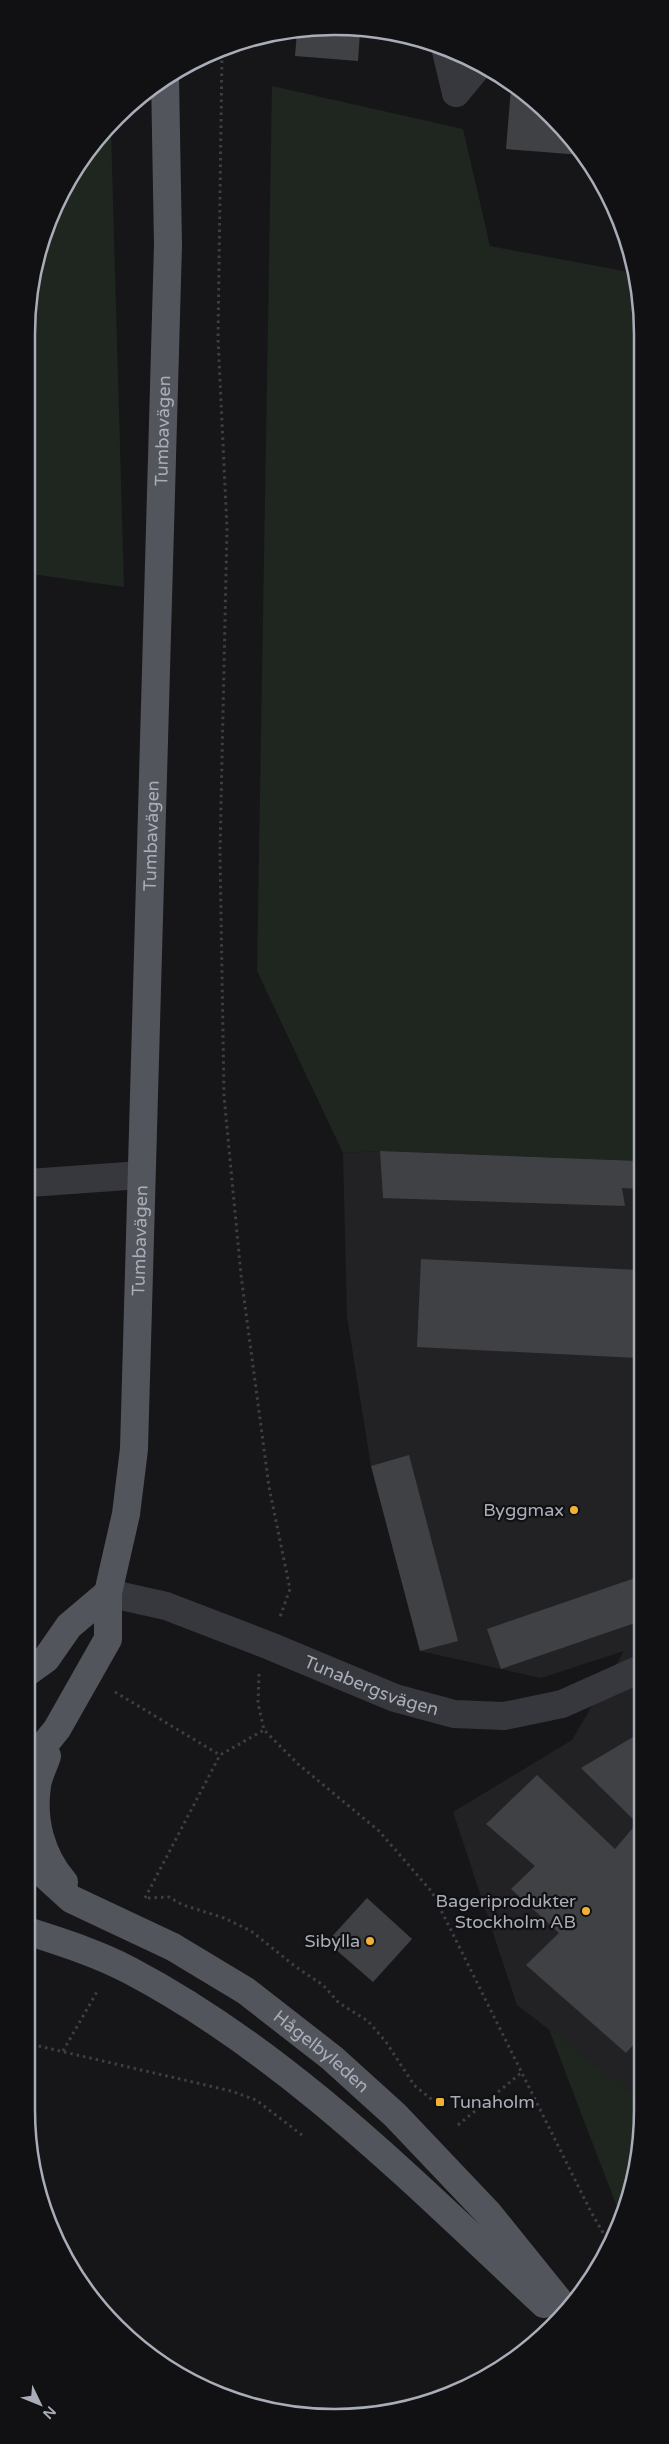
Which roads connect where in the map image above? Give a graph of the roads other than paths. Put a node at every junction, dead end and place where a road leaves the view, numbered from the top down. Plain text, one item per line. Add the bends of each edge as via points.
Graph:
1 (447, 57) edge
2 (475, 70) edge
3 (166, 86) edge
4 (141, 1175) junction
5 (35, 1178) edge
6 (108, 1593) junction
7 (35, 1667) edge
8 (634, 1672) edge
9 (57, 1729) junction
10 (35, 1757) edge
11 (35, 1867) edge
12 (88, 1909) junction
13 (35, 1934) edge
14 (562, 2305) edge
15 (554, 2313) edge

1 - 2 street via 456,93
3 - 4 main road, Tumbavägen via 168,245
4 - 5 street
4 - 6 main road, Tumbavägen via 134,1449 126,1514
6 - 7 main road via 69,1626 46,1659
6 - 8 street, Tunabergsvägen via 166,1606 395,1698 454,1714 504,1716 562,1704
6 - 9 main road, Tumbavägen via 108,1639
9 - 10 main road, Tumbavägen
9 - 12 main road, Tumbavägen via 37,1785 36,1814 40,1841 55,1872
11 - 12 main road, Hågelbyleden via 71,1899
12 - 14 main road, Hågelbyleden via 173,1947 246,1991 332,2058 395,2114 489,2214
13 - 15 main road, Hågelbyleden via 128,1970 174,1995 247,2043 340,2117

